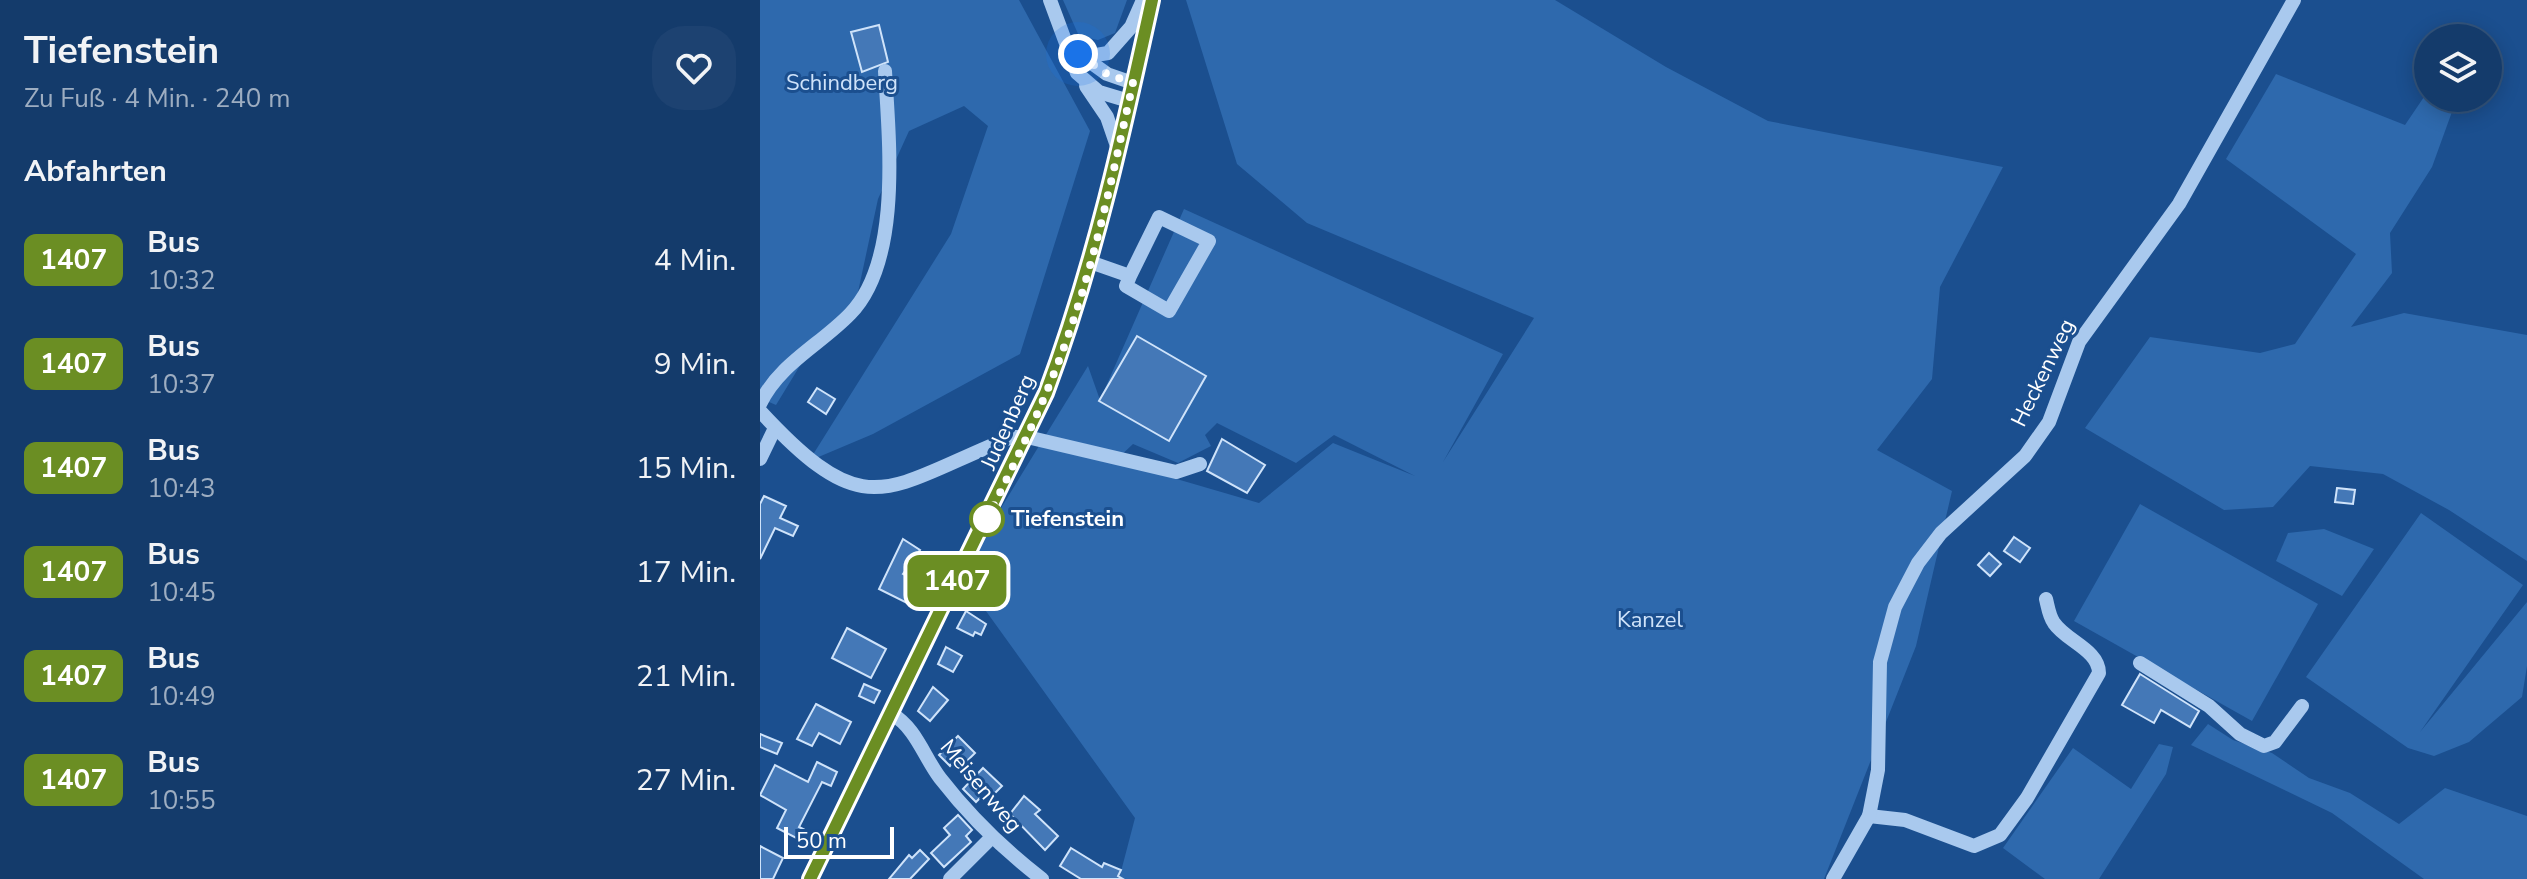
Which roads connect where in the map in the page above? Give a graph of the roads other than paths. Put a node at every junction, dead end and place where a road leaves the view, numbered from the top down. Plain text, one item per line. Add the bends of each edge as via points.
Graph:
1 (1050, 0) edge
2 (1143, 0) edge
3 (1152, 0) edge
4 (2294, 0) edge
5 (1066, 42) junction
6 (885, 71) dead end
7 (1077, 73) junction
8 (1133, 83) junction
9 (1129, 101) junction
10 (1118, 152) junction
11 (1090, 262) junction
12 (1130, 276) junction
13 (760, 404) edge
14 (760, 411) edge
15 (775, 428) junction
16 (1027, 437) junction
17 (760, 459) edge
18 (1200, 464) dead end
19 (2046, 599) dead end
20 (2140, 663) dead end
21 (2302, 706) dead end
22 (892, 714) junction
23 (1869, 816) junction
24 (990, 839) junction
25 (810, 879) edge
26 (950, 879) edge
27 (1042, 879) edge
28 (1833, 879) edge

1 - 5 street
2 - 5 street via 1131,27 1108,53 1096,55
3 - 8 street, Judenberg
4 - 23 street, Heckenweg via 2179,204 2079,342 2049,422 2002,481 1941,533 1907,585 1889,624 1880,662 1878,770
5 - 7 street
5 - 8 street via 1092,65
6 - 13 street via 887,169 875,276 849,315 775,377
7 - 9 street via 1099,92
7 - 10 street via 1107,117
8 - 9 street, Judenberg
9 - 10 street, Judenberg
10 - 11 street, Judenberg
11 - 12 street
11 - 16 street, Judenberg via 1068,335
12 - 12 street via 1126,286 1169,311 1209,241 1159,217
14 - 15 street
15 - 16 street via 842,482 869,490 918,479 1012,437
15 - 17 street
16 - 18 street via 1176,472
16 - 22 street, Judenberg
19 - 23 street via 2052,621 2092,655 2099,673 2000,835 1974,846 1905,820
20 - 21 street via 2264,746 2275,742
22 - 24 street, Meisenweg via 906,724 939,776
22 - 25 street, Judenberg
23 - 28 street, Heckenweg
24 - 26 street
24 - 27 street, Meisenweg

